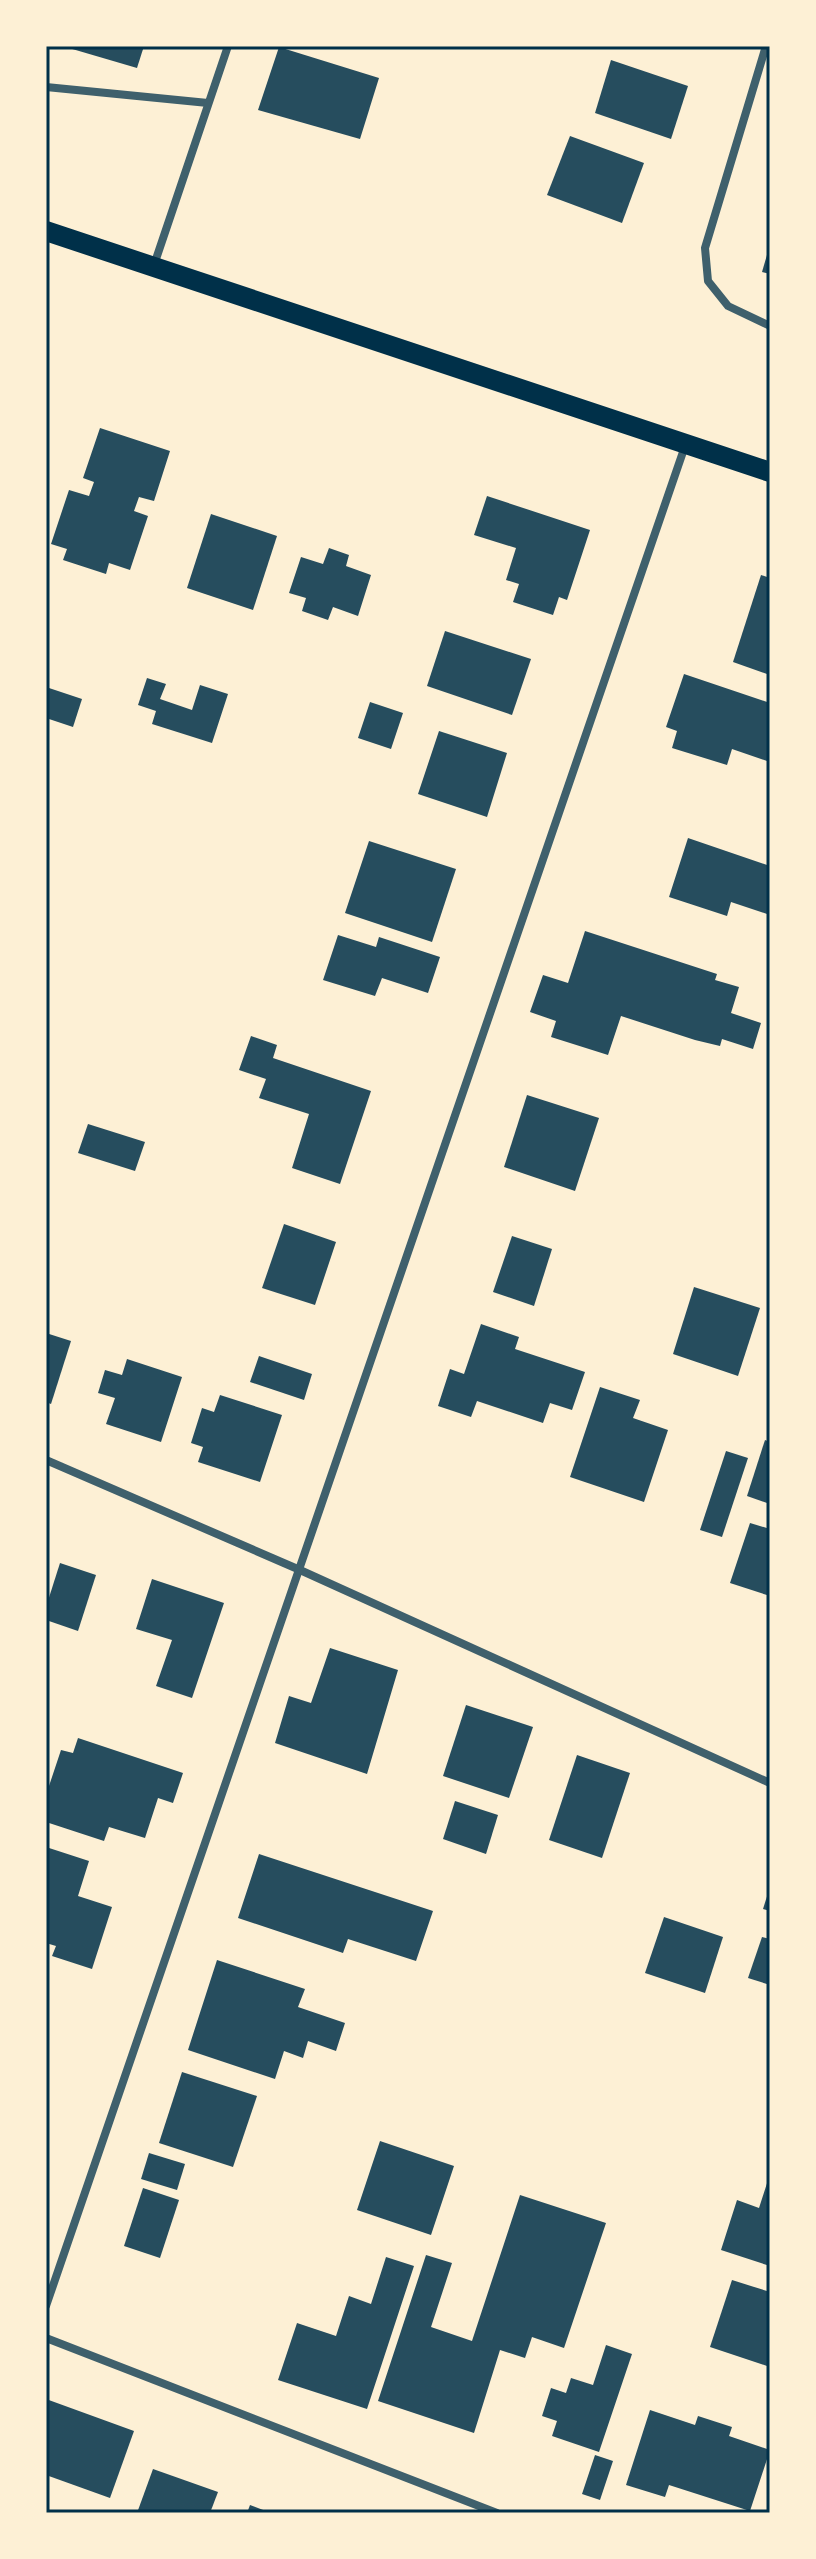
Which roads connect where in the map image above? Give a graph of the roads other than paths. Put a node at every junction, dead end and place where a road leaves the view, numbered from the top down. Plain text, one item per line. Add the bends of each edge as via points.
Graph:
1 (228, 46) edge
2 (766, 46) edge
3 (46, 87) edge
4 (208, 103) junction
5 (46, 231) edge
6 (153, 267) junction
7 (770, 326) edge
8 (686, 443) junction
9 (770, 472) edge
10 (46, 1460) edge
11 (300, 1570) junction
12 (770, 1783) edge
13 (46, 2306) edge
14 (46, 2338) edge
15 (497, 2513) edge

1 - 4 street
2 - 7 street via 705,248 708,281 728,306
3 - 4 street
4 - 6 street
5 - 6 main road
6 - 8 main road
8 - 9 main road
8 - 11 street
10 - 11 street
11 - 12 street
11 - 13 street
14 - 15 street

